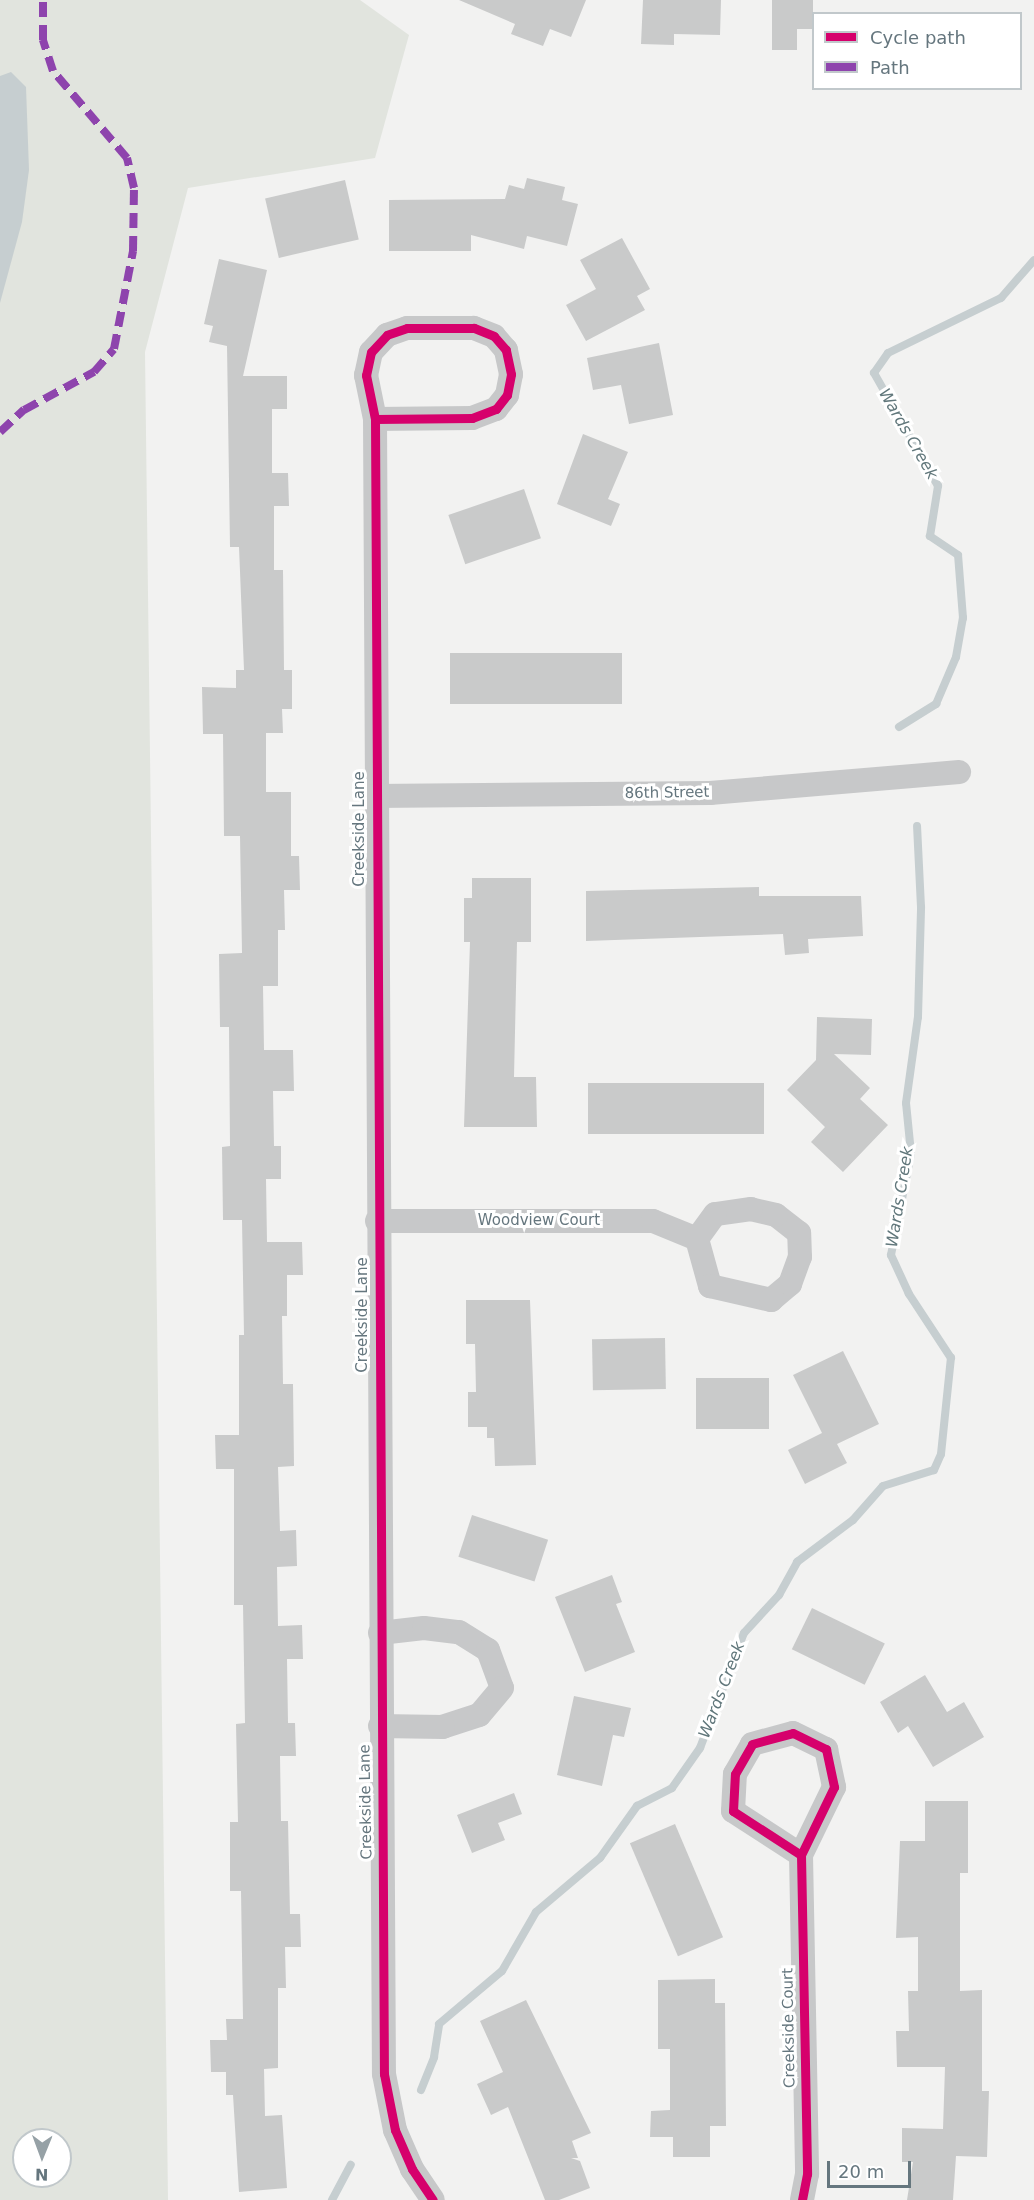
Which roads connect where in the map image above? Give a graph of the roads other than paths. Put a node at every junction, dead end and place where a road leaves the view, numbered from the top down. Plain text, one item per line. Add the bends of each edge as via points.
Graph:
1 (375, 419) junction
2 (959, 772) dead end
3 (374, 796) junction
4 (377, 1221) junction
5 (697, 1239) junction
6 (380, 1633) junction
7 (380, 1726) junction
8 (801, 1855) junction
9 (433, 2200) edge
10 (802, 2200) edge

1 - 1 street, Creekside Lane via 472,418 496,409 507,395 511,374 506,350 494,336 474,328 407,328 387,335 371,352 366,375
1 - 3 street, Creekside Lane
2 - 3 street, 86th Street via 710,793
3 - 4 street, Creekside Lane
4 - 5 street, Woodview Court via 653,1221
4 - 6 street, Creekside Lane
5 - 5 street via 715,1214 751,1209 776,1215 799,1233 800,1257 790,1284 771,1300 710,1286
6 - 7 street, Creekside Lane
6 - 7 street via 424,1628 459,1632 488,1650 502,1688 479,1715 443,1727
7 - 9 street, Creekside Lane via 384,2074 395,2130 412,2169
8 - 8 street, Creekside Court via 834,1787 826,1749 793,1733 752,1744 735,1774 733,1811
8 - 10 street, Creekside Court via 807,2174

